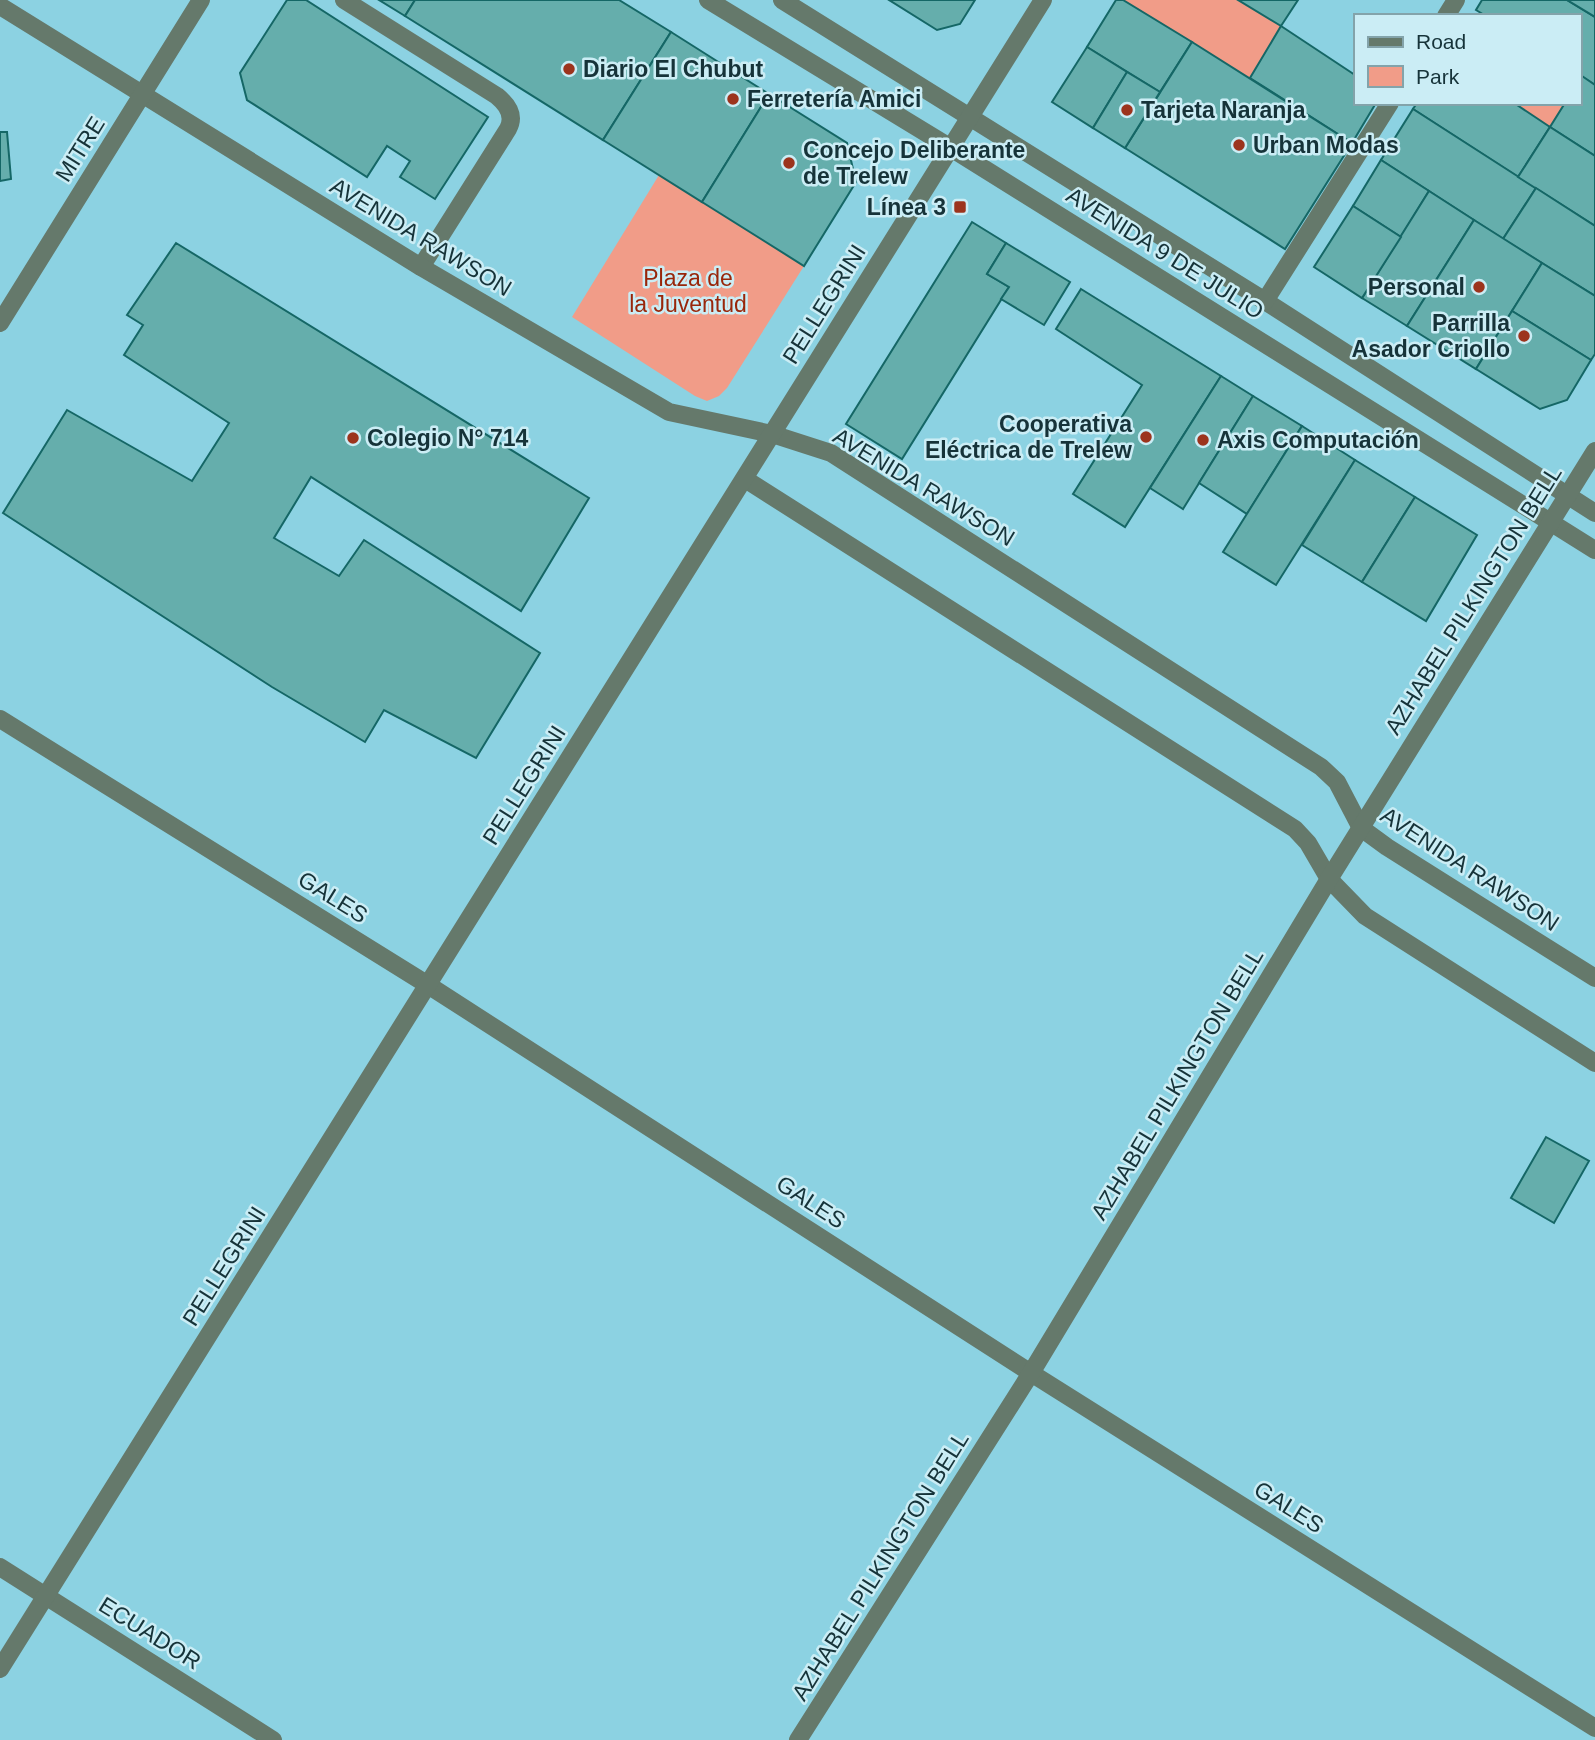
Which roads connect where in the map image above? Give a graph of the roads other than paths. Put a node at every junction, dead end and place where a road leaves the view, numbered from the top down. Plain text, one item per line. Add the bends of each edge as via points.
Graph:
1 (201, 0) edge
2 (344, 0) edge
3 (708, 0) edge
4 (782, 0) edge
5 (1043, 0) edge
6 (0, 6) edge
7 (143, 95) junction
8 (1389, 105) edge
9 (971, 117) junction
10 (951, 148) junction
11 (421, 267) junction
12 (1265, 301) junction
13 (0, 323) edge
14 (772, 434) junction
15 (1595, 451) edge
16 (745, 479) junction
17 (1567, 495) junction
18 (1595, 513) edge
19 (1550, 522) junction
20 (1595, 551) edge
21 (0, 719) edge
22 (1361, 828) junction
23 (1329, 879) junction
24 (1595, 978) edge
25 (428, 985) junction
26 (1595, 1063) edge
27 (1031, 1373) junction
28 (0, 1567) edge
29 (47, 1596) junction
30 (0, 1669) edge
31 (1595, 1728) edge
32 (273, 1740) edge
33 (798, 1740) edge

1 - 7 street, MITRE
2 - 11 street via 497,96 510,111 508,130
3 - 10 street, AVENIDA 9 DE JULIO
4 - 9 street, AVENIDA 9 DE JULIO
5 - 9 street, PELLEGRINI
6 - 7 street, AVENIDA RAWSON
7 - 11 street, AVENIDA RAWSON
7 - 13 street, MITRE
8 - 12 street
9 - 10 street, PELLEGRINI
9 - 12 street, AVENIDA 9 DE JULIO
10 - 14 street, PELLEGRINI
10 - 19 street, AVENIDA 9 DE JULIO
11 - 14 street, AVENIDA RAWSON via 668,412
12 - 17 street, AVENIDA 9 DE JULIO
14 - 16 street, PELLEGRINI
14 - 22 street, AVENIDA RAWSON via 831,453 1321,767 1337,782
15 - 17 street, AZHABEL PILKINGTON BELL
16 - 23 street via 1294,829
16 - 25 street, PELLEGRINI
17 - 18 street, AVENIDA 9 DE JULIO
17 - 19 street, AZHABEL PILKINGTON BELL
19 - 20 street, AVENIDA 9 DE JULIO
19 - 22 street, AZHABEL PILKINGTON BELL
21 - 25 street, GALES
22 - 23 street, AZHABEL PILKINGTON BELL
22 - 24 street, AVENIDA RAWSON
23 - 26 street via 1365,916
23 - 27 street, AZHABEL PILKINGTON BELL
25 - 27 street, GALES
25 - 29 street, PELLEGRINI
27 - 31 street, GALES
27 - 33 street, AZHABEL PILKINGTON BELL
28 - 29 street, ECUADOR
29 - 30 street, PELLEGRINI
29 - 32 street, ECUADOR

